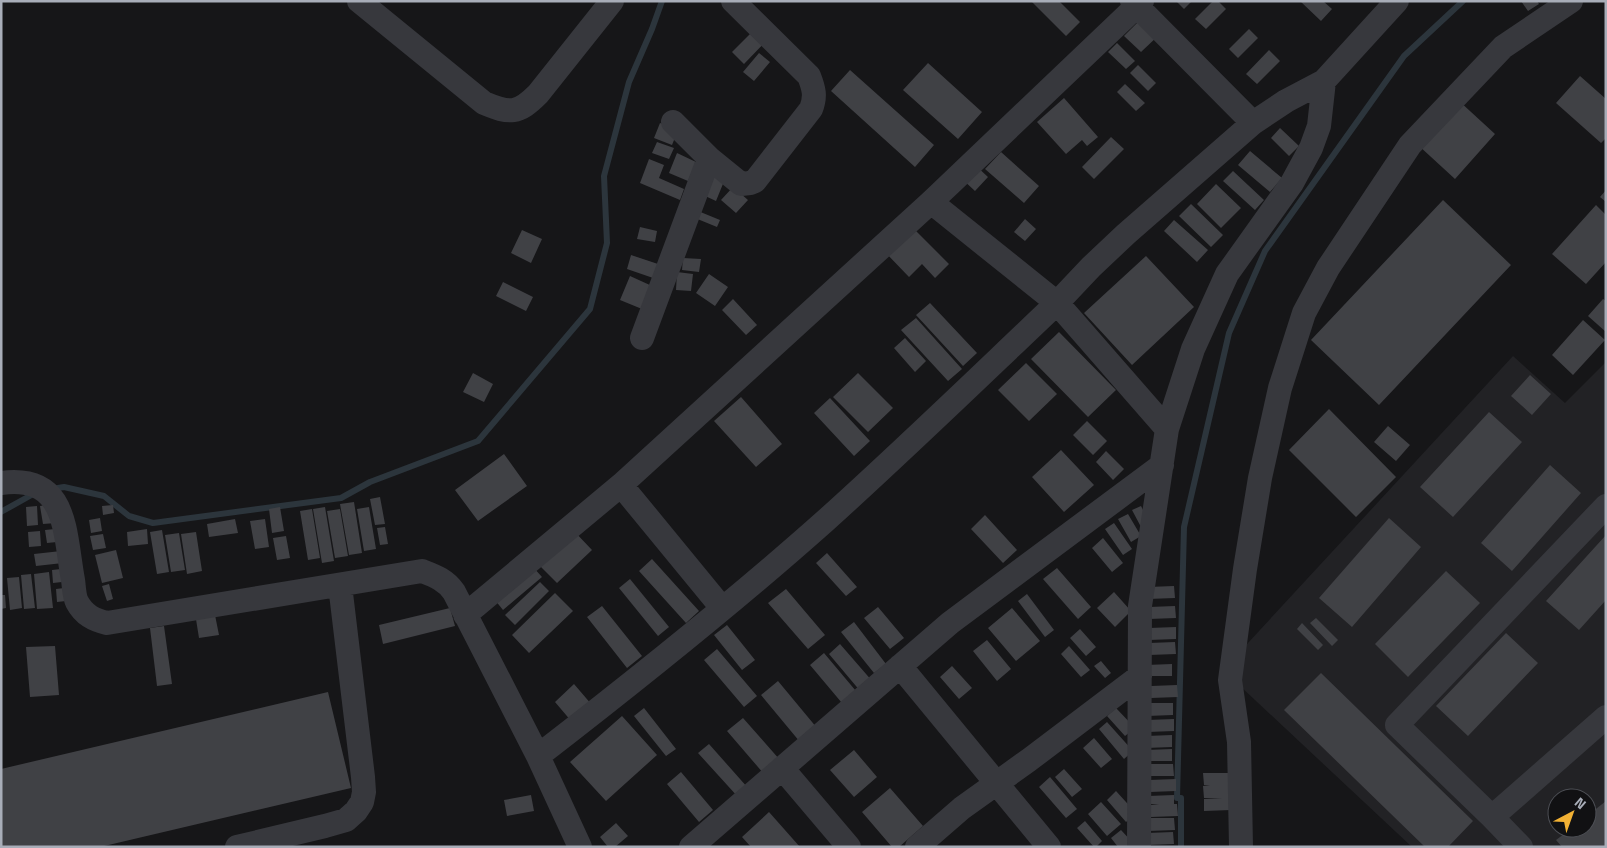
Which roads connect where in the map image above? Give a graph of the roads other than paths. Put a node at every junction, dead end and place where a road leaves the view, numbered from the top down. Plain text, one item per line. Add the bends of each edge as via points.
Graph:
1 (359, 1) edge
2 (612, 1) edge
3 (733, 1) edge
4 (1397, 1) edge
5 (1571, 1) edge
6 (1137, 3) edge
7 (1324, 81) junction
8 (673, 122) dead end
9 (1253, 123) junction
10 (709, 158) junction
11 (931, 202) junction
12 (1057, 303) junction
13 (642, 338) dead end
14 (1167, 429) junction
15 (1162, 465) junction
16 (1, 483) edge
17 (621, 485) junction
18 (1606, 506) edge
19 (340, 585) junction
20 (722, 608) junction
21 (465, 615) junction
22 (900, 666) junction
23 (1140, 676) junction
24 (1606, 717) edge
25 (538, 756) junction
26 (782, 768) junction
27 (997, 783) junction
28 (1492, 816) junction
29 (237, 847) edge
30 (580, 847) edge
31 (691, 847) edge
32 (849, 847) edge
33 (917, 847) edge
34 (1049, 847) edge
35 (1139, 847) edge
36 (1241, 847) edge
37 (1521, 847) edge

1 - 2 street via 484,103 500,110 514,111 527,106 538,94
3 - 10 street via 809,76 815,98 811,110 750,184 741,184
4 - 7 street
5 - 36 street via 1503,47 1410,145 1328,268 1304,313 1280,388 1260,478 1230,680 1239,742
6 - 9 street
6 - 11 street
7 - 9 street
7 - 14 street via 1319,126 1310,148 1292,184 1227,274 1193,348
8 - 10 street
9 - 12 street via 1126,234
10 - 13 street
11 - 12 street
11 - 17 street
12 - 14 street
12 - 20 street via 825,521
14 - 15 street
15 - 22 street via 950,623
15 - 23 street via 1140,606
16 - 19 street via 17,481 46,492 61,513 76,601 96,620 107,622
17 - 20 street
17 - 21 street
18 - 28 street via 1398,725
19 - 21 street via 422,571 438,576 450,586
19 - 29 street via 363,777 362,802 346,820
20 - 25 street
21 - 25 street
22 - 26 street
22 - 27 street
23 - 27 street
23 - 35 street
24 - 28 street
25 - 30 street
26 - 31 street
26 - 32 street
27 - 33 street
27 - 34 street
28 - 37 street

